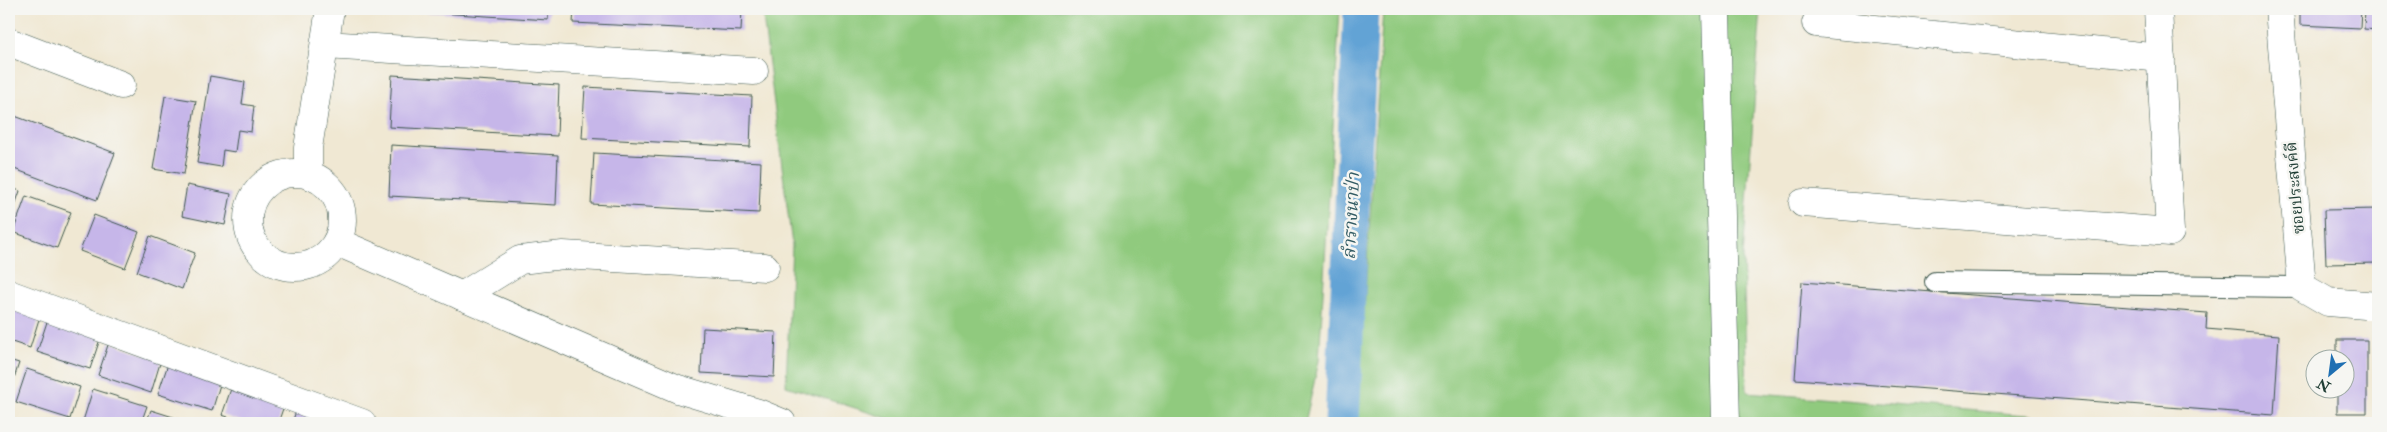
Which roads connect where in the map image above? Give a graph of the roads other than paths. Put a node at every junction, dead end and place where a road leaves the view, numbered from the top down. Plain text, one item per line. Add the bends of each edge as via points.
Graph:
1 (330, 9) edge
2 (1716, 9) edge
3 (2158, 9) edge
4 (2279, 9) edge
5 (1816, 23) dead end
6 (9, 42) edge
7 (325, 45) junction
8 (2161, 58) junction
9 (754, 71) dead end
10 (121, 86) dead end
11 (308, 174) junction
12 (1803, 203) dead end
13 (337, 242) junction
14 (765, 267) dead end
15 (1935, 282) dead end
16 (2302, 287) junction
17 (9, 294) edge
18 (462, 296) junction
19 (2378, 306) edge
20 (362, 423) edge
21 (782, 423) edge
22 (1726, 423) edge

1 - 7 street
2 - 22 street
3 - 8 street
4 - 16 street, ซอยประสงค์ดี
5 - 8 street
6 - 10 street
7 - 9 street
7 - 11 street via 308,148
8 - 12 street via 2170,232
11 - 13 street via 333,191 340,205 342,220
11 - 13 street via 278,176 265,183 254,195 248,225 253,241 275,263 291,267 321,260
13 - 18 street
14 - 18 street via 563,255 520,260
15 - 16 lane
16 - 19 street via 2328,302
17 - 20 street
18 - 21 street via 678,389

